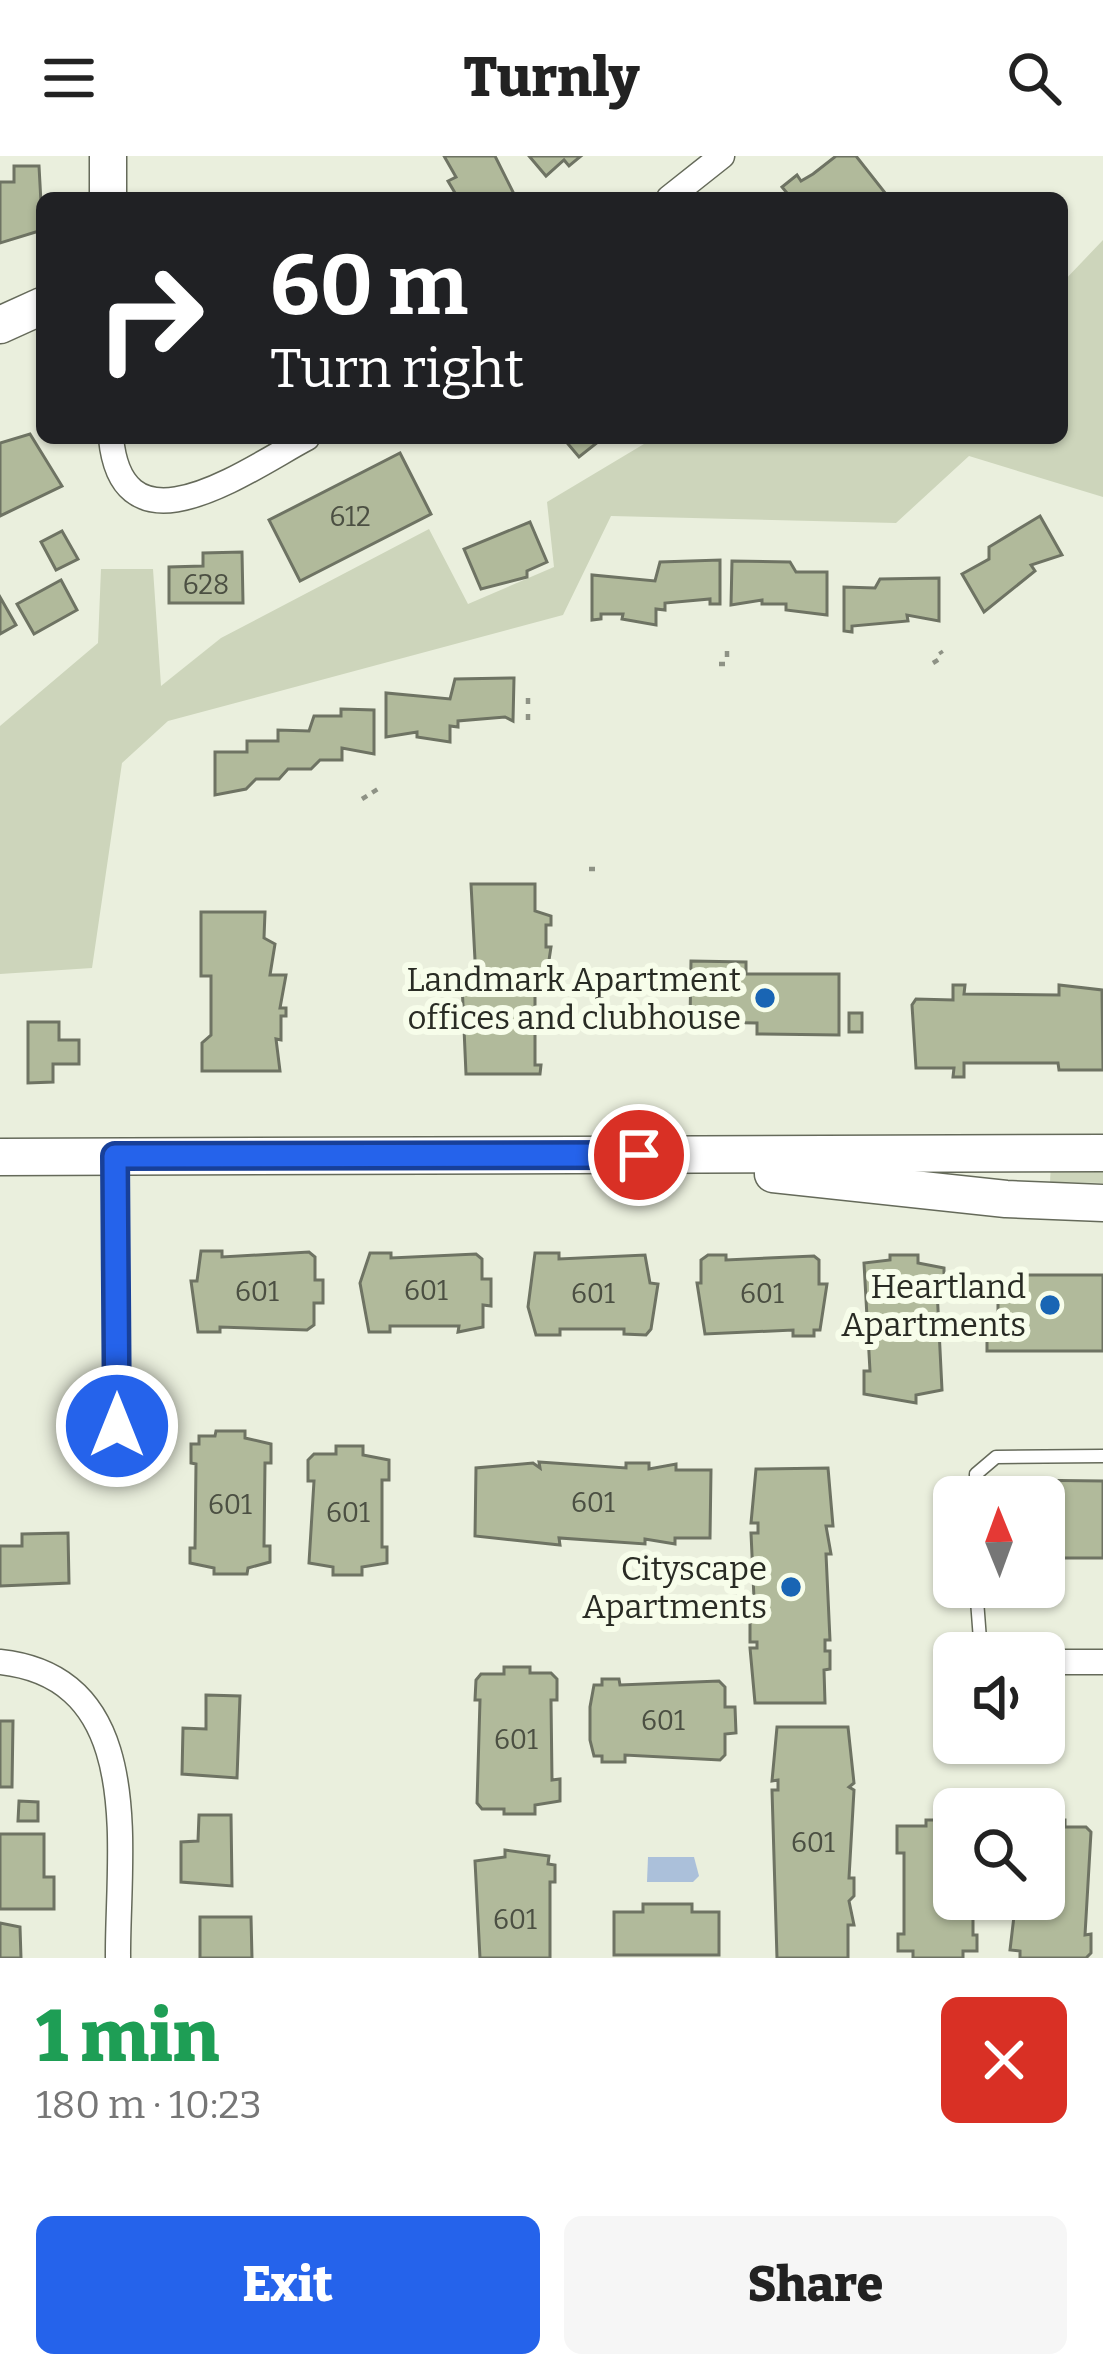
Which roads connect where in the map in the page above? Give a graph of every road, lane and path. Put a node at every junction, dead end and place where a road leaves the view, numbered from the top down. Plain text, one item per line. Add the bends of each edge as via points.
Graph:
1 (108, 156) edge
2 (722, 156) edge
3 (108, 192) edge
4 (677, 192) edge
5 (36, 309) edge
6 (0, 325) edge
7 (113, 444) edge
8 (295, 444) edge
9 (727, 651) dead end
10 (941, 654) dead end
11 (724, 663) dead end
12 (933, 663) dead end
13 (378, 789) dead end
14 (362, 799) dead end
15 (1103, 1153) edge
16 (639, 1155) junction
17 (115, 1156) junction
18 (0, 1157) edge
19 (1103, 1203) edge
20 (117, 1426) dead end
21 (1103, 1456) edge
22 (976, 1476) edge
23 (0, 1662) edge
24 (1065, 1662) edge
25 (1103, 1662) edge
26 (118, 1958) edge

1 - 3 main road
2 - 4 street
5 - 6 main road
7 - 8 street via 127,484 147,499 188,500
9 - 11 path
10 - 12 path
13 - 14 path
15 - 16 main road
16 - 17 main road
16 - 19 main road via 1006,1199
17 - 18 main road
17 - 20 street
21 - 22 lane via 996,1457
23 - 26 street via 70,1690 105,1734 117,1777
24 - 25 street

